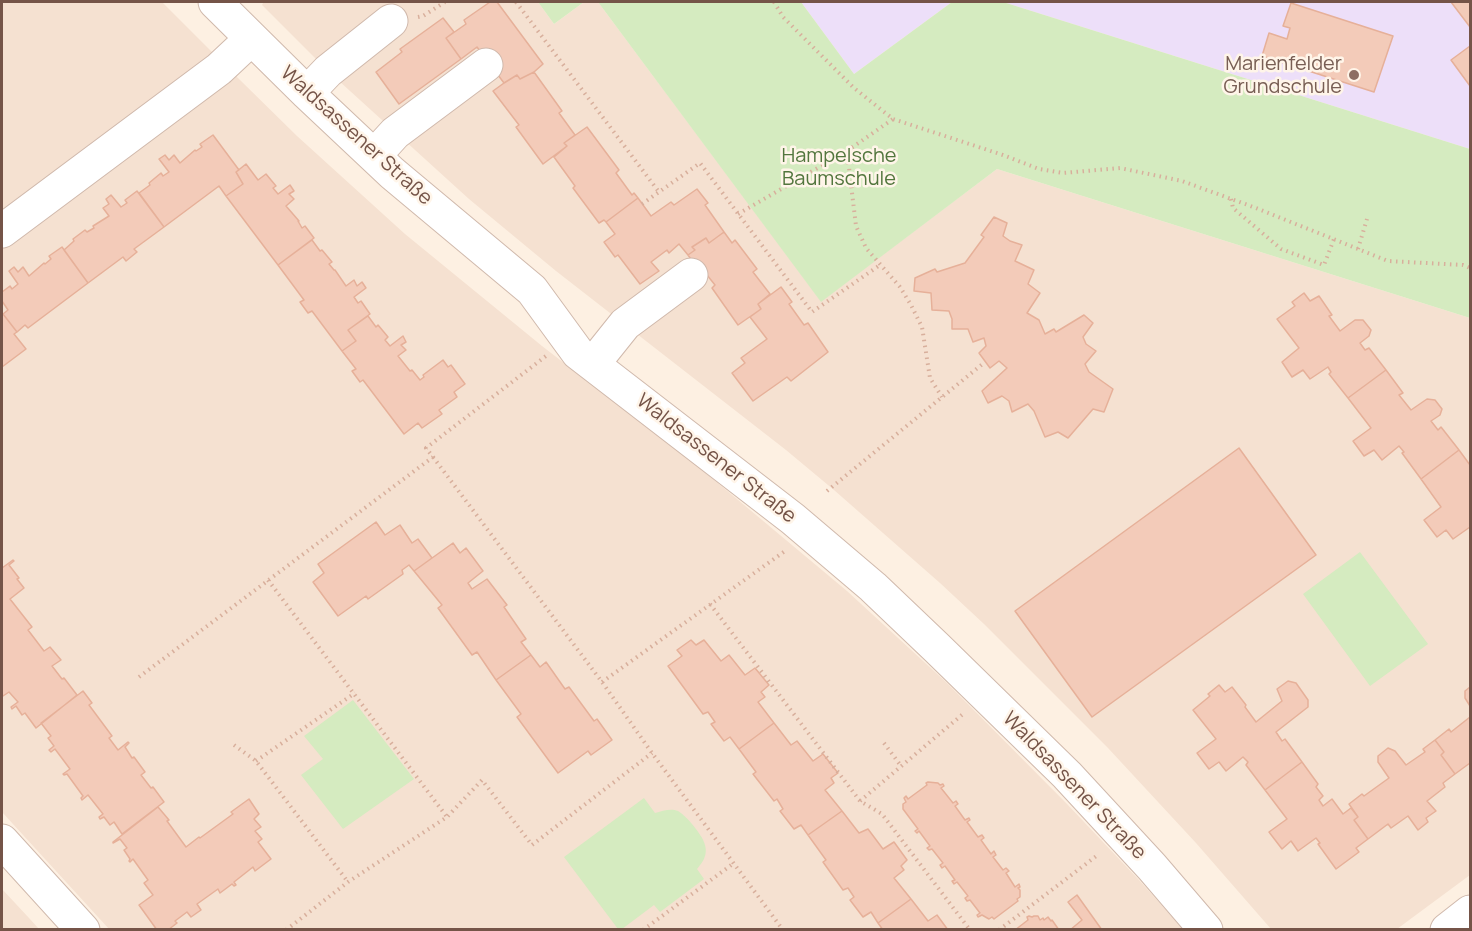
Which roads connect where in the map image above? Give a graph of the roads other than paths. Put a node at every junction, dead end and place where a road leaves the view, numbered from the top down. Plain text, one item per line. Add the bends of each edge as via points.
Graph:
1 (215, 2) edge
2 (391, 21) dead end
3 (251, 39) junction
4 (486, 65) dead end
5 (307, 93) junction
6 (374, 156) junction
7 (2, 231) edge
8 (691, 275) dead end
9 (593, 364) junction
10 (2, 841) edge
11 (1470, 912) edge
12 (83, 930) edge
13 (1206, 930) edge
14 (1446, 930) edge

1 - 3 street, Waldsassener Straße
2 - 5 street via 328,71
3 - 5 street, Waldsassener Straße
3 - 7 street via 219,69
4 - 6 street via 395,133
5 - 6 street, Waldsassener Straße
6 - 9 street, Waldsassener Straße via 532,290 578,353
8 - 9 street via 625,324
9 - 13 street, Waldsassener Straße via 793,519 873,587 1066,775
10 - 12 street
11 - 14 street

